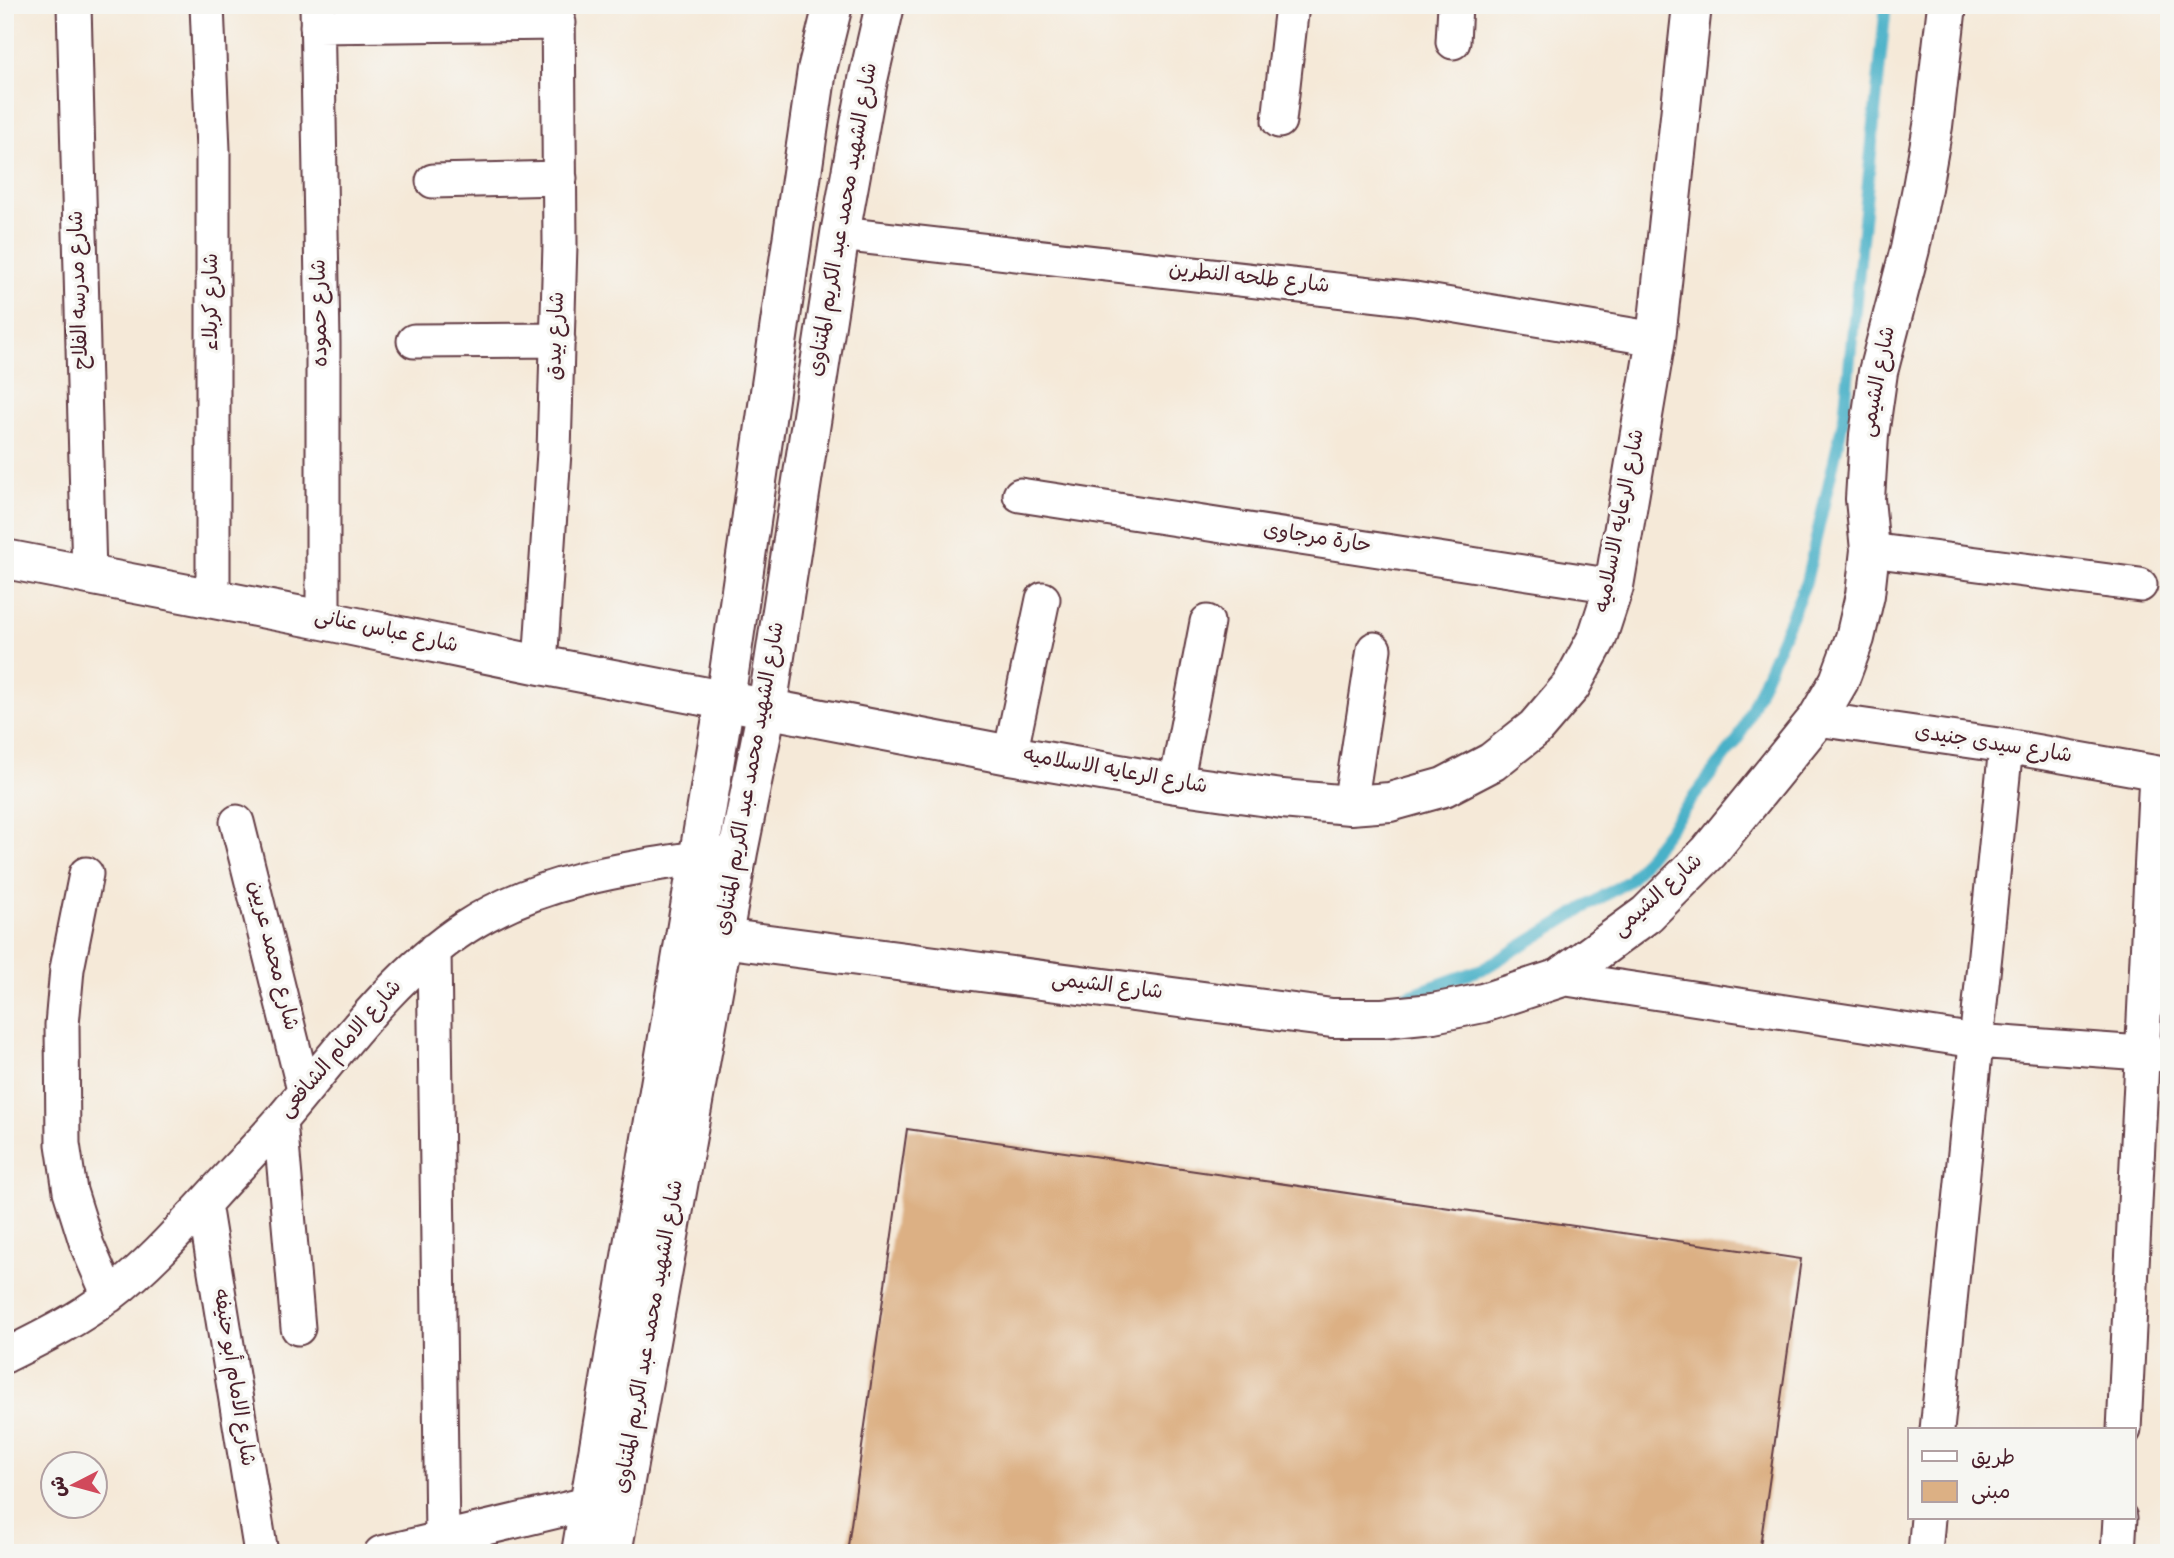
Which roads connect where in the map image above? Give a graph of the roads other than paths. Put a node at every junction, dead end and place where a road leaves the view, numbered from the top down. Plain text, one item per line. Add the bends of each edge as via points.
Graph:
1 (74, 5) edge
2 (207, 5) edge
3 (832, 5) edge
4 (885, 5) edge
5 (1292, 5) edge
6 (1455, 5) edge
7 (1692, 5) edge
8 (1947, 5) edge
9 (558, 14) edge
10 (317, 15) edge
11 (1453, 42) dead end
12 (1279, 121) dead end
13 (560, 178) junction
14 (433, 181) dead end
15 (840, 234) junction
16 (1656, 339) junction
17 (558, 340) junction
18 (414, 341) dead end
19 (1020, 495) dead end
20 (1870, 551) junction
21 (5, 559) edge
22 (89, 575) junction
23 (2140, 585) dead end
24 (1614, 586) junction
25 (214, 599) junction
26 (1042, 599) dead end
27 (323, 620) junction
28 (1208, 622) dead end
29 (1374, 649) dead end
30 (540, 666) junction
31 (724, 700) junction
32 (767, 708) junction
33 (1817, 719) junction
34 (2006, 746) junction
35 (1010, 755) junction
36 (2162, 774) edge
37 (1176, 784) junction
38 (1350, 805) junction
39 (237, 822) dead end
40 (738, 852) junction
41 (698, 858) junction
42 (86, 874) dead end
43 (704, 936) junction
44 (434, 950) junction
45 (1560, 978) junction
46 (1976, 1041) junction
47 (2155, 1054) edge
48 (304, 1090) junction
49 (280, 1121) junction
50 (204, 1204) junction
51 (109, 1296) junction
52 (298, 1328) dead end
53 (5, 1356) edge
54 (1937, 1428) edge
55 (2124, 1428) edge
56 (591, 1503) junction
57 (1928, 1520) edge
58 (2120, 1520) edge
59 (428, 1544) edge
60 (261, 1553) edge
61 (381, 1553) edge
62 (581, 1553) edge
63 (612, 1553) edge
64 (1925, 1553) edge
65 (2118, 1553) edge

1 - 22 street, شارع مدرسه الفلاح
2 - 25 street, شارع كربلاء via 213,150
3 - 31 street, شارع الشهيد محمد عبد الكريم المتناوى via 817,70
4 - 15 street, شارع الشهيد محمد عبد الكريم المتناوى
5 - 12 street
6 - 11 street
7 - 16 street, شارع الرعايه الاسلاميه
8 - 20 street, شارع الشيمى via 1925,175 1870,422 1865,499
9 - 10 street
9 - 13 street, شارع بيدق
10 - 27 street, شارع حموده
13 - 14 street
13 - 17 street, شارع بيدق
15 - 16 street, شارع طلحه النطرين via 1415,299
15 - 32 street, شارع الشهيد محمد عبد الكريم المتناوى
16 - 24 street, شارع الرعايه الاسلاميه
17 - 18 street
17 - 30 street, شارع بيدق
19 - 24 street, حارة مرجاوى
20 - 23 street
20 - 33 street, شارع الشيمى via 1866,595 1855,638 1839,681
21 - 22 street, شارع عباس عنانى
22 - 25 street, شارع عباس عنانى
24 - 38 street, شارع الرعايه الاسلاميه via 1597,638 1571,686 1535,728 1492,762 1444,787 1390,802
25 - 27 street, شارع عباس عنانى
26 - 35 street
27 - 30 street, شارع عباس عنانى
28 - 37 street
29 - 38 street
30 - 31 street, شارع عباس عنانى
31 - 32 street, شارع عباس عنانى
31 - 41 street, شارع الشهيد محمد عبد الكريم المتناوى
32 - 35 street, شارع الرعايه الاسلاميه
32 - 40 street, شارع الشهيد محمد عبد الكريم المتناوى
33 - 34 street, شارع سيدى جنيدى
33 - 45 street, شارع الشيمى via 1709,852 1647,914
34 - 36 street, شارع سيدى جنيدى
34 - 46 street
35 - 37 street, شارع الرعايه الاسلاميه
36 - 47 street
37 - 38 street, شارع الرعايه الاسلاميه
39 - 48 street, شارع محمد عريين
40 - 41 street, شارع الامام الشافعى
40 - 43 street, شارع الشهيد محمد عبد الكريم المتناوى
41 - 43 street, شارع الشهيد محمد عبد الكريم المتناوى
41 - 44 street, شارع الامام الشافعى via 590,876 527,896 467,926
42 - 51 street via 63,1014 63,1144 71,1191
43 - 45 street, شارع الشيمى via 1332,1018 1433,1013 1483,1003
43 - 56 street, شارع الشهيد محمد عبد الكريم المتناوى
43 - 63 street, شارع الشهيد محمد عبد الكريم المتناوى
44 - 48 street, شارع الامام الشافعى
44 - 59 street
45 - 46 street
46 - 47 street
46 - 54 street
47 - 55 street
48 - 49 street, شارع الامام الشافعى
49 - 50 street, شارع الامام الشافعى
49 - 52 street
50 - 51 street, شارع الامام الشافعى
50 - 60 street, شارع الامام أبو حنيفه
51 - 53 street, شارع الامام الشافعى
56 - 59 street
56 - 62 street, شارع الشهيد محمد عبد الكريم المتناوى
57 - 64 street
58 - 65 street
59 - 61 street

